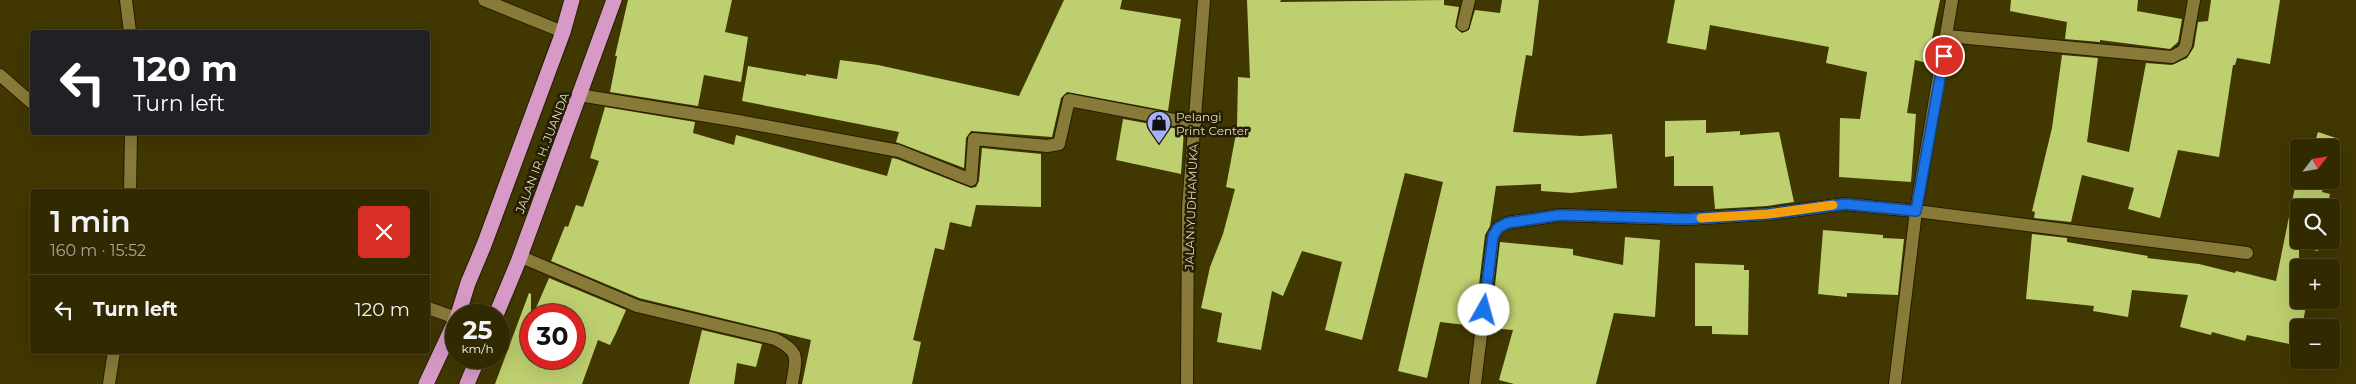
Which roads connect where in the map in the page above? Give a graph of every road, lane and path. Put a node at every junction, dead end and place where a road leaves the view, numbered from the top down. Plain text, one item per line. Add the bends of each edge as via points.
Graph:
1 (126, 0) edge
2 (484, 0) edge
3 (572, 0) edge
4 (614, 0) edge
5 (1204, 0) edge
6 (1469, 0) edge
7 (1952, 0) edge
8 (2194, 0) edge
9 (1463, 25) dead end
10 (130, 30) edge
11 (563, 32) junction
12 (1947, 36) junction
13 (0, 75) edge
14 (579, 95) junction
15 (30, 101) edge
16 (1195, 124) junction
17 (131, 135) edge
18 (130, 189) edge
19 (1916, 211) junction
20 (2247, 253) dead end
21 (519, 256) junction
22 (461, 304) edge
23 (500, 304) edge
24 (430, 309) edge
25 (445, 314) edge
26 (445, 344) edge
27 (114, 354) edge
28 (473, 369) edge
29 (109, 384) edge
30 (426, 384) edge
31 (467, 384) edge
32 (792, 384) edge
33 (1187, 384) edge
34 (1475, 384) edge
35 (1894, 384) edge

1 - 10 street
2 - 11 street
3 - 11 highway, JALAN IR. H. JUANDA
4 - 14 highway, JALAN IR. H. JUANDA
5 - 16 street, JALAN YUDHAMUKA
6 - 9 street
7 - 12 street
8 - 12 street via 2186,45 2183,51 2172,57
11 - 22 highway, JALAN IR. H. JUANDA
12 - 19 street
13 - 15 street
14 - 16 street via 899,151 971,180 974,139 1047,146 1059,144 1070,100
14 - 21 highway, JALAN IR. H. JUANDA
16 - 33 street, JALAN YUDHAMUKA via 1188,208
17 - 18 street
19 - 20 street
19 - 34 street via 1845,204 1768,214 1686,219 1560,215 1507,223 1493,236
19 - 35 street
21 - 23 highway, JALAN IR. H. JUANDA
21 - 32 street via 637,306 775,339 791,347 796,356
24 - 25 street
26 - 30 highway, JALAN IR. H. JUANDA
27 - 29 street
28 - 31 highway

